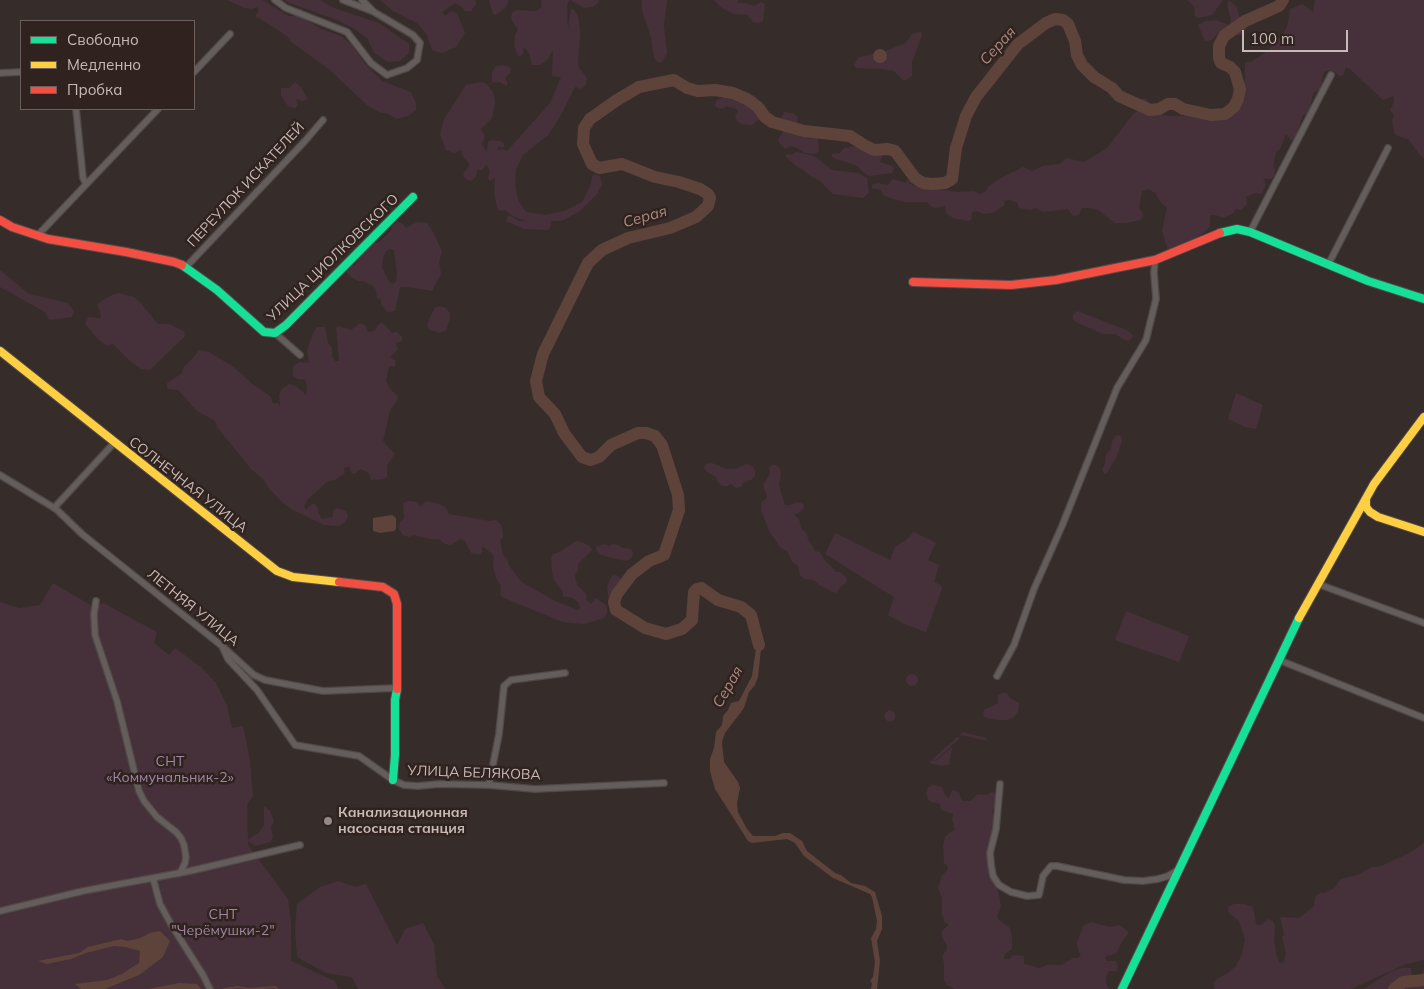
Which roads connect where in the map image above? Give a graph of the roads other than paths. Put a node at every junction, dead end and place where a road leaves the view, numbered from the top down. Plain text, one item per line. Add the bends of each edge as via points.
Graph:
1 (275, 0) edge
2 (343, 0) edge
3 (362, 0) edge
4 (374, 12) junction
5 (230, 34) dead end
6 (195, 71) edge
7 (20, 72) edge
8 (0, 73) edge
9 (1331, 75) dead end
10 (76, 110) edge
11 (157, 110) edge
12 (323, 120) dead end
13 (1388, 148) dead end
14 (86, 184) junction
15 (413, 197) dead end
16 (0, 220) edge
17 (1250, 232) junction
18 (37, 236) junction
19 (1155, 260) junction
20 (1328, 265) junction
21 (186, 267) junction
22 (913, 282) dead end
23 (1424, 299) edge
24 (275, 333) junction
25 (0, 351) edge
26 (300, 355) dead end
27 (1424, 417) edge
28 (114, 443) junction
29 (0, 475) edge
30 (1366, 499) junction
31 (54, 508) junction
32 (1424, 532) edge
33 (1318, 584) junction
34 (96, 601) dead end
35 (1424, 623) edge
36 (222, 646) junction
37 (1279, 660) junction
38 (565, 673) dead end
39 (997, 676) dead end
40 (397, 688) junction
41 (1424, 718) edge
42 (393, 780) junction
43 (664, 783) dead end
44 (1000, 784) dead end
45 (489, 785) junction
46 (300, 845) dead end
47 (1180, 869) junction
48 (180, 873) junction
49 (153, 878) junction
50 (0, 911) edge
51 (210, 989) edge
52 (1122, 989) edge

1 - 4 street via 286,8 347,32 371,63 387,75 406,68 417,60 420,43
2 - 4 street
3 - 4 street
5 - 6 street
7 - 8 street
9 - 17 street
10 - 14 street
11 - 14 street
12 - 21 street, ПЕРЕУЛОК ИСКАТЕЛЕЙ
13 - 20 street
14 - 18 street
15 - 24 street, УЛИЦА ЦИОЛКОВСКОГО
16 - 18 street, УЛИЦА ЦИОЛКОВСКОГО
17 - 19 street via 1224,231
17 - 20 street
18 - 21 street, УЛИЦА ЦИОЛКОВСКОГО
19 - 22 street via 1056,280 1011,285
19 - 39 street via 1156,299 1146,340 1118,388 1014,645
20 - 23 street
21 - 24 street, УЛИЦА ЦИОЛКОВСКОГО via 218,290 264,332
24 - 26 street
25 - 28 street, СОЛНЕЧНАЯ УЛИЦА
27 - 30 street
28 - 31 street
28 - 40 street, СОЛНЕЧНАЯ УЛИЦА via 277,571 293,577 383,587 394,594 397,604
29 - 31 street, ЛЕТНЯЯ УЛИЦА
30 - 32 street via 1366,507 1378,517
30 - 33 street
31 - 36 street, ЛЕТНЯЯ УЛИЦА
33 - 35 street
33 - 37 street
34 - 48 street via 95,635 117,701 139,791 157,817 181,838 186,857
36 - 40 street, ЛЕТНЯЯ УЛИЦА via 265,680 323,691
36 - 42 street, УЛИЦА БЕЛЯКОВА via 228,659 257,690 295,745 359,756
37 - 41 street
37 - 47 street
38 - 45 street via 511,680 504,686
40 - 42 street
42 - 45 street, УЛИЦА БЕЛЯКОВА via 418,786
43 - 45 street, УЛИЦА БЕЛЯКОВА via 536,789
44 - 47 street via 991,864 999,885 1011,892 1037,897 1043,876 1051,866 1143,881 1158,880
46 - 48 street
47 - 52 street
48 - 49 street
49 - 50 street
49 - 51 street via 160,904

